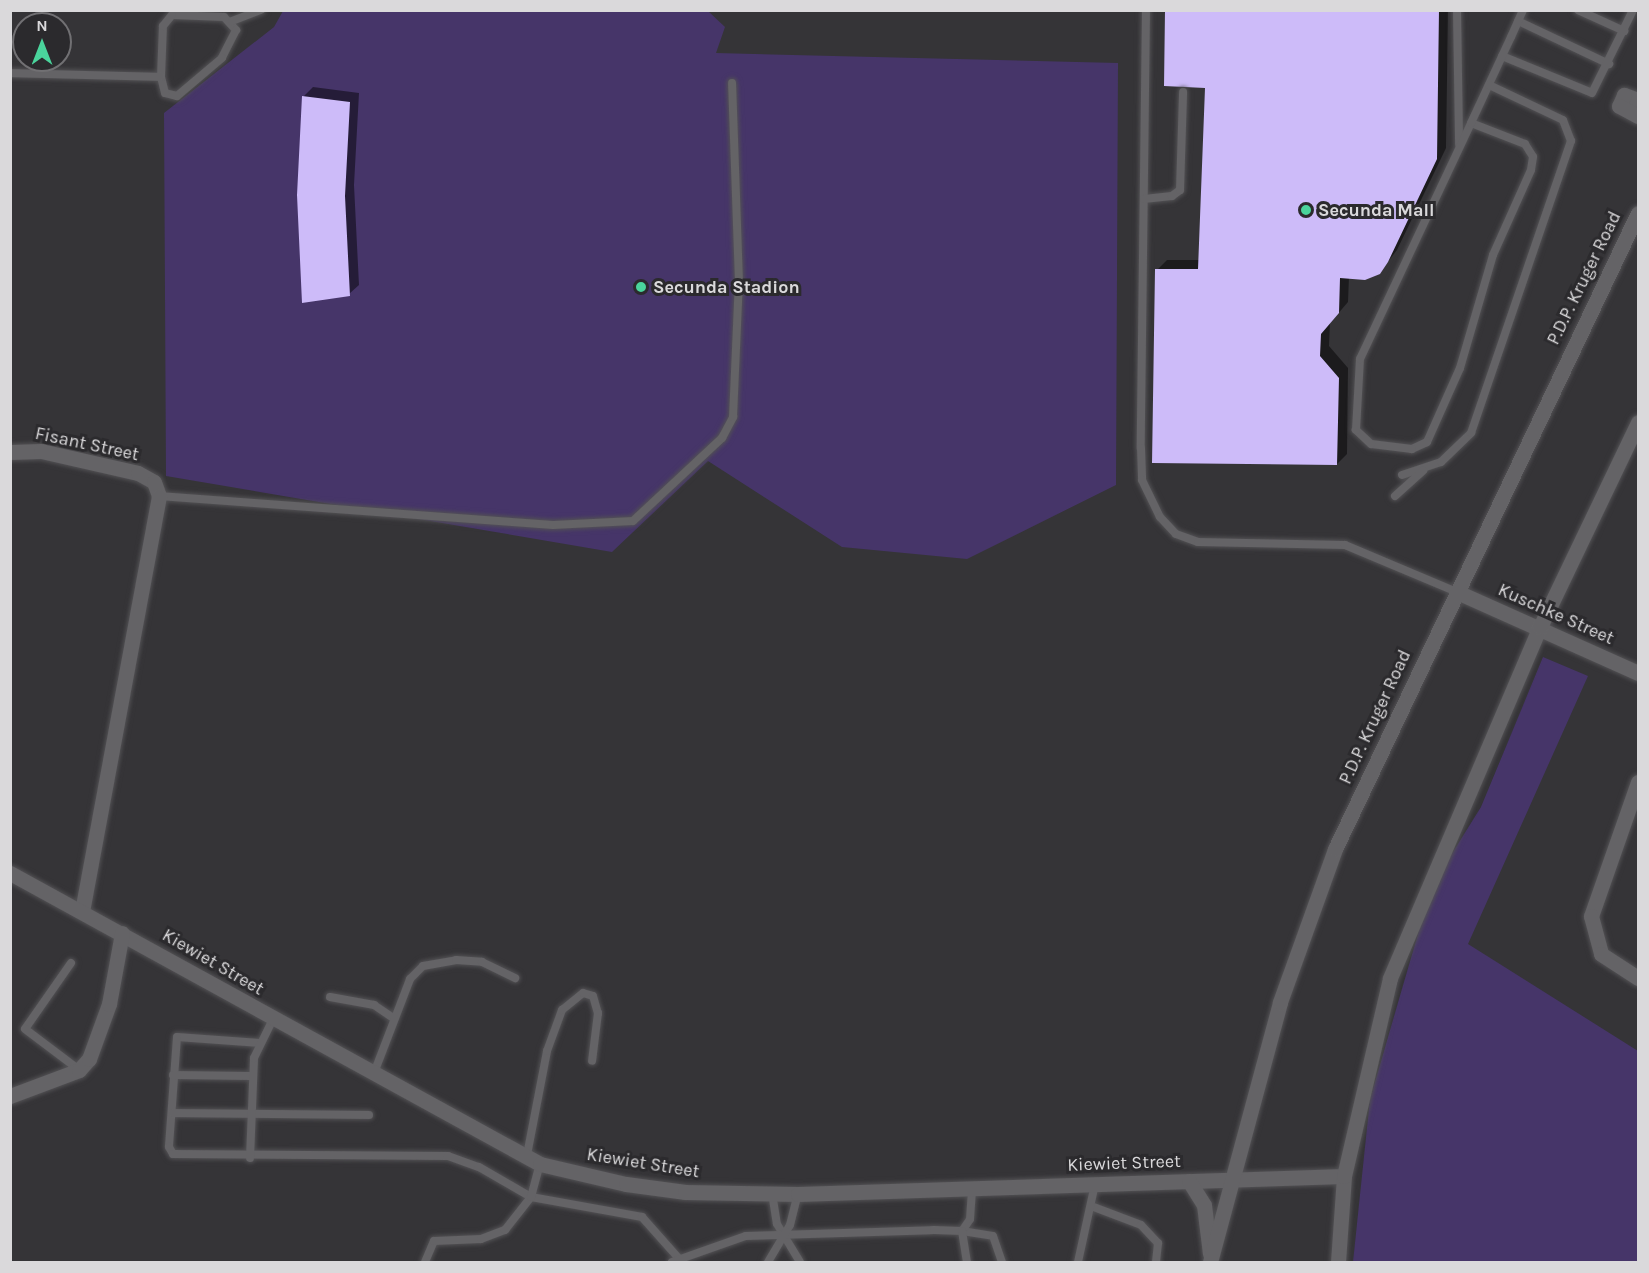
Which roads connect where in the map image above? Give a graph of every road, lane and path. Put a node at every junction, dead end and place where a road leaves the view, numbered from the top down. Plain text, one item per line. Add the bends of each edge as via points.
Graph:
1 (261, 10) edge
2 (1146, 10) edge
3 (1457, 10) edge
4 (1523, 10) edge
5 (1578, 10) edge
6 (1633, 10) edge
7 (232, 21) junction
8 (1518, 21) junction
9 (1624, 31) junction
10 (1502, 56) junction
11 (1609, 64) junction
12 (10, 73) edge
13 (161, 77) junction
14 (732, 83) dead end
15 (1489, 85) junction
16 (1183, 92) dead end
17 (1638, 100) edge
18 (1638, 116) edge
19 (1471, 123) junction
20 (1459, 148) junction
21 (1144, 199) junction
22 (1638, 213) edge
23 (1638, 422) edge
24 (10, 452) edge
25 (1427, 468) junction
26 (1402, 475) dead end
27 (156, 489) junction
28 (1395, 496) dead end
29 (1456, 592) junction
30 (1540, 627) junction
31 (1638, 673) edge
32 (1638, 782) edge
33 (10, 873) edge
34 (82, 910) junction
35 (122, 933) junction
36 (71, 963) dead end
37 (515, 978) dead end
38 (1638, 978) edge
39 (330, 997) dead end
40 (393, 1018) junction
41 (273, 1019) junction
42 (260, 1043) junction
43 (592, 1061) dead end
44 (79, 1070) junction
45 (373, 1074) junction
46 (173, 1075) junction
47 (251, 1076) junction
48 (10, 1096) edge
49 (172, 1113) junction
50 (250, 1114) junction
51 (369, 1115) dead end
52 (527, 1155) junction
53 (250, 1158) junction
54 (540, 1164) junction
55 (1344, 1176) junction
56 (1235, 1180) junction
57 (1189, 1181) junction
58 (1095, 1184) junction
59 (972, 1188) junction
60 (772, 1193) junction
61 (798, 1194) junction
62 (531, 1197) junction
63 (1091, 1206) junction
64 (962, 1231) junction
65 (784, 1236) junction
66 (1211, 1261) edge
67 (678, 1262) edge
68 (425, 1263) edge
69 (768, 1263) edge
70 (800, 1263) edge
71 (967, 1263) edge
72 (1002, 1263) edge
73 (1078, 1263) edge
74 (1155, 1263) edge
75 (1338, 1263) edge

1 - 7 lane
2 - 21 lane
3 - 20 lane
4 - 8 lane
5 - 9 lane
6 - 9 lane
7 - 13 lane via 169,16
7 - 13 lane via 234,36 204,77 177,96 165,93
8 - 10 lane
8 - 11 lane
9 - 11 lane
10 - 11 lane via 1589,94
10 - 15 lane
12 - 13 lane
14 - 27 lane via 739,282 733,417 722,438 633,521 553,525
15 - 19 lane
15 - 25 lane via 1563,120 1571,141 1471,433 1458,451
16 - 21 lane via 1180,190 1172,196
17 - 18 street via 1624,95 1620,106
19 - 20 lane
19 - 20 lane via 1525,144 1533,157 1531,170 1493,255 1460,368 1427,442 1412,449 1371,444 1356,430 1360,359
21 - 29 lane via 1142,480 1160,517 1176,534 1198,542 1345,545
22 - 29 street, P.D.P. Kruger Road
23 - 30 street
24 - 27 street, Fisant Street via 57,454 138,473
25 - 26 lane
25 - 28 lane
27 - 34 street
29 - 30 street, Kuschke Street
29 - 56 street, P.D.P. Kruger Road via 1335,849 1280,1002
30 - 31 street, Kuschke Street
30 - 55 street via 1390,978
32 - 38 street via 1595,901 1591,929 1601,954
33 - 34 street, Kiewiet Street
34 - 35 street, Kiewiet Street
35 - 41 street, Kiewiet Street
35 - 44 street via 102,1030
36 - 44 lane via 25,1029
37 - 40 lane via 483,962 456,960 423,966 410,979
39 - 40 lane via 374,1005
40 - 45 lane
41 - 42 lane
41 - 45 street, Kiewiet Street
42 - 46 lane via 181,1034 175,1040
42 - 47 lane
43 - 52 lane via 598,1013 593,996 583,993 562,1010 548,1052
44 - 48 street
45 - 52 street, Kiewiet Street
46 - 47 lane
46 - 49 lane
47 - 50 lane
49 - 50 lane
49 - 53 lane via 169,1147 173,1154
50 - 51 lane
50 - 53 lane
52 - 54 street, Kiewiet Street
53 - 62 lane via 448,1156 479,1167
54 - 60 street, Kiewiet Street via 685,1192
54 - 62 lane
55 - 56 street, Kiewiet Street
55 - 75 street
56 - 57 street, Kiewiet Street
56 - 66 street, P.D.P. Kruger Road
57 - 58 street, Kiewiet Street
57 - 66 street via 1204,1205
58 - 59 street, Kiewiet Street
58 - 63 lane
59 - 61 street, Kiewiet Street
59 - 64 lane via 970,1219
60 - 61 street, Kiewiet Street
60 - 65 lane
61 - 65 lane
62 - 67 lane via 642,1217
62 - 68 lane via 494,1237 434,1241
63 - 73 lane
63 - 74 lane via 1142,1225 1158,1243
64 - 65 lane
64 - 71 lane
64 - 72 lane via 993,1236
65 - 67 lane via 714,1243
65 - 69 lane
65 - 70 lane

